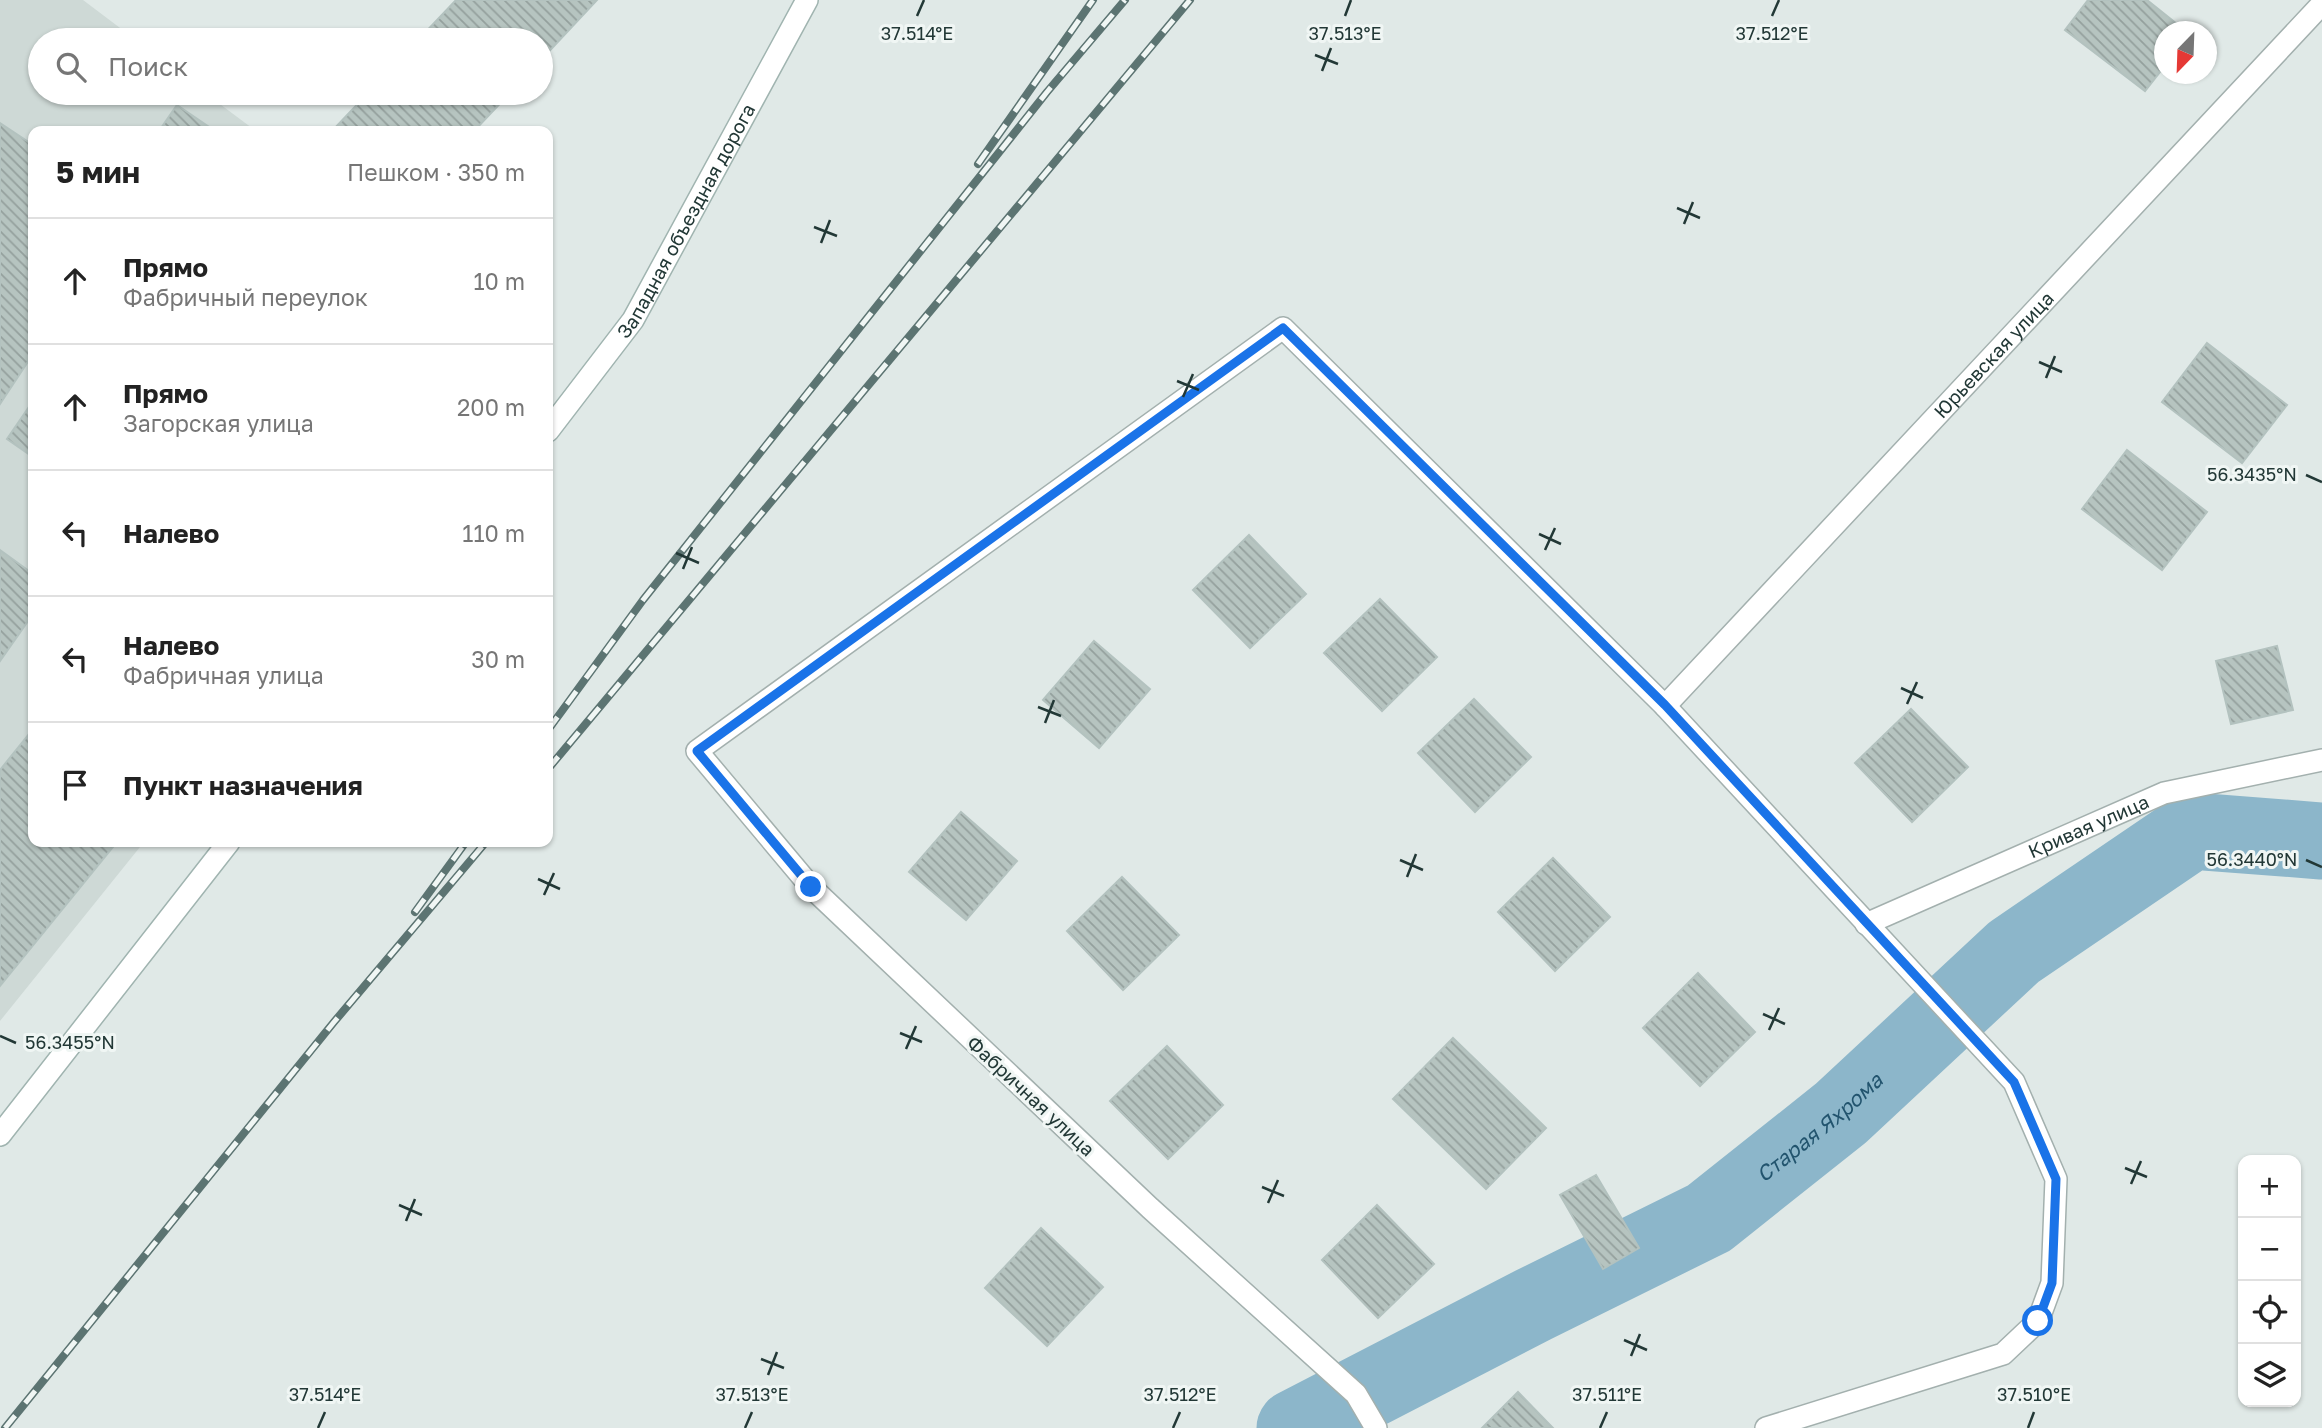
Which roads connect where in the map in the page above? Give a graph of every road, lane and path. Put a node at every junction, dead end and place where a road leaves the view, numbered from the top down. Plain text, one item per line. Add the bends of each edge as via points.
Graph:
1 (807, 0) edge
2 (2322, 4) edge
3 (553, 425) edge
4 (1665, 705) junction
5 (2322, 760) edge
6 (225, 847) edge
7 (1866, 924) junction
8 (0, 1135) edge
9 (1376, 1428) edge
10 (1766, 1428) edge

1 - 3 street, Западная объездная дорога via 634,320
2 - 4 street, Юрьевская улица
4 - 7 street
4 - 9 street, Фабричная улица via 1283,328 697,751 811,887 1150,1208 1356,1394
5 - 7 street, Кривая улица via 2164,793
6 - 8 street
7 - 10 street via 2014,1082 2056,1179 2052,1283 2038,1321 2003,1354

